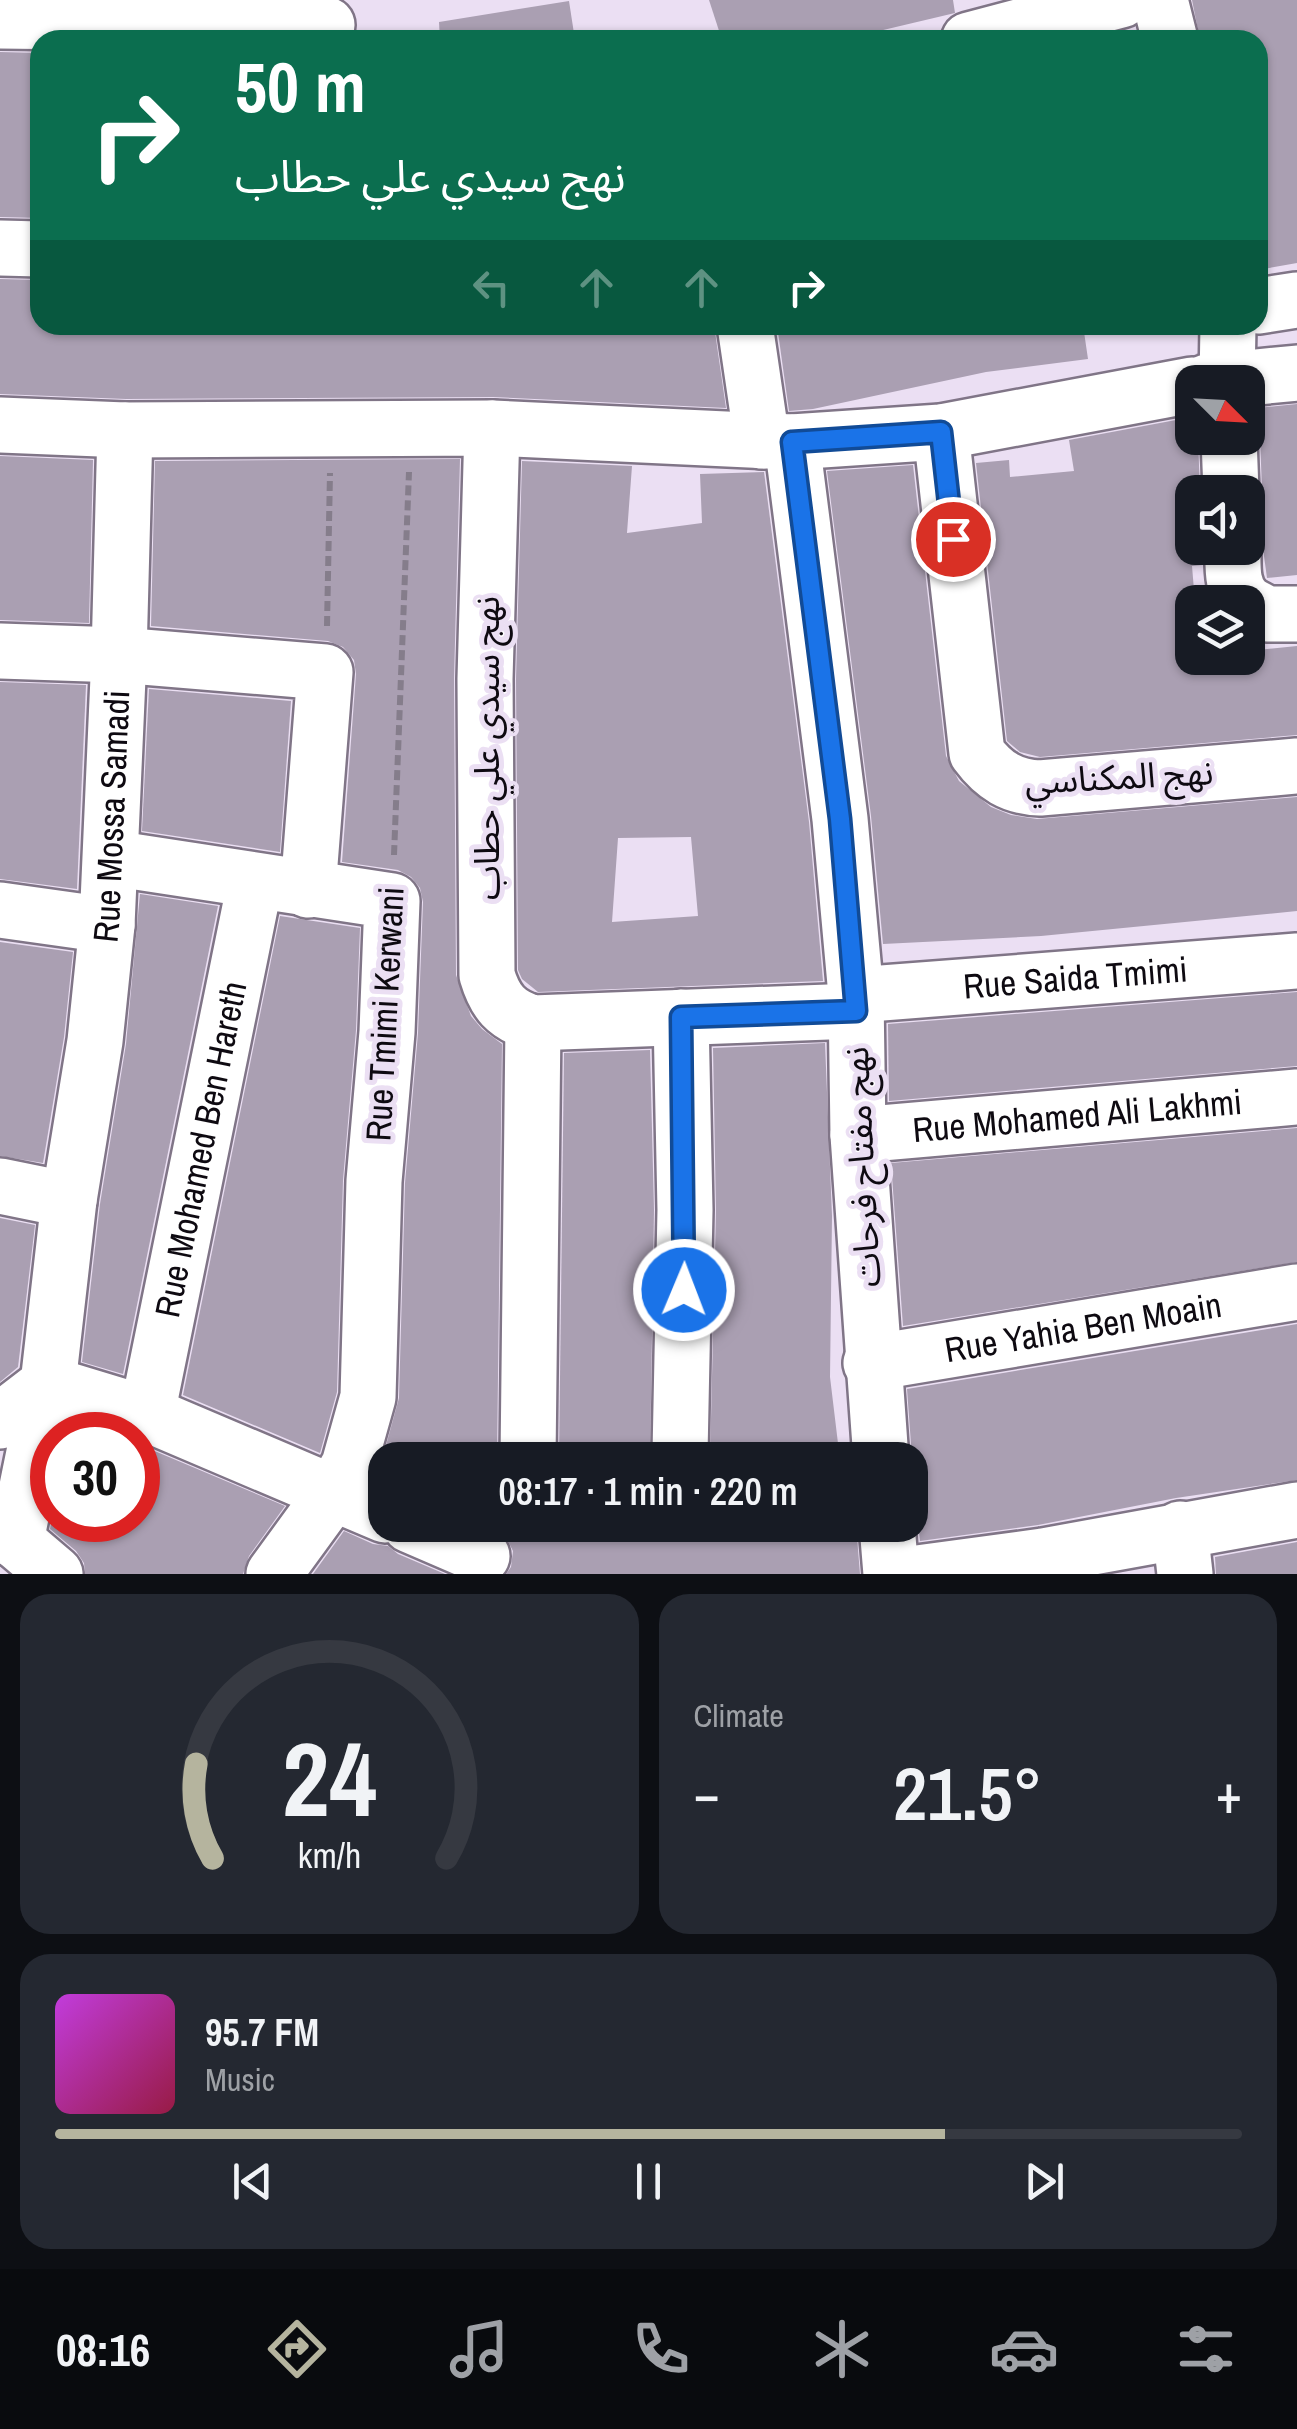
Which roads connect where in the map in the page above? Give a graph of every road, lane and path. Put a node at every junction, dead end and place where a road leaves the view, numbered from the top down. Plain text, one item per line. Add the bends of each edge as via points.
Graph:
1 (1121, 0) edge
2 (1160, 0) edge
3 (0, 21) edge
4 (327, 22) edge
5 (1006, 30) edge
6 (1168, 30) edge
7 (0, 248) edge
8 (30, 248) edge
9 (1297, 300) edge
10 (1268, 304) edge
11 (747, 335) edge
12 (1226, 335) edge
13 (1218, 365) edge
14 (1297, 373) edge
15 (1265, 376) edge
16 (1175, 389) edge
17 (0, 424) edge
18 (410, 428) junction
19 (492, 428) junction
20 (330, 429) junction
21 (125, 430) junction
22 (941, 432) junction
23 (777, 442) junction
24 (1265, 613) edge
25 (1297, 614) edge
26 (0, 652) edge
27 (119, 655) junction
28 (325, 672) junction
29 (1297, 766) edge
30 (111, 858) junction
31 (255, 882) junction
32 (308, 890) junction
33 (392, 901) junction
34 (0, 910) edge
35 (107, 925) junction
36 (1297, 961) edge
37 (856, 1003) junction
38 (681, 1017) junction
39 (533, 1023) junction
40 (1297, 1097) edge
41 (858, 1135) junction
42 (0, 1186) edge
43 (69, 1200) junction
44 (1297, 1292) edge
45 (871, 1364) junction
46 (48, 1384) junction
47 (140, 1412) edge
48 (147, 1412) edge
49 (160, 1419) edge
50 (0, 1422) edge
51 (528, 1442) edge
52 (680, 1442) edge
53 (878, 1442) edge
54 (333, 1492) junction
55 (368, 1507) edge
56 (1297, 1510) edge
57 (457, 1542) edge
58 (889, 1542) edge
59 (24, 1547) edge
60 (484, 1552) edge
61 (1182, 1552) edge
62 (274, 1574) edge
63 (892, 1574) edge
64 (910, 1574) edge

1 - 5 street
2 - 6 street
3 - 4 street
7 - 8 street
9 - 10 street
11 - 23 street, نهج مفتاح فرحات
12 - 13 street
14 - 15 street
16 - 22 street
17 - 21 street
18 - 19 street
18 - 20 street
18 - 33 path, Rue Tmimi Kerwani
19 - 23 street
19 - 39 street, نهج سيدي علي حطاب via 487,975 505,1010
20 - 21 street
20 - 28 path
21 - 27 street, Rue Mossa Samadi
22 - 23 street
22 - 29 street, نهج المكناسي via 977,753 986,765 1010,783 1040,788
23 - 37 street, نهج مفتاح فرحات via 840,819
24 - 25 street
26 - 27 street
27 - 28 street
27 - 30 street, Rue Mossa Samadi
28 - 32 street
30 - 31 street
30 - 35 street, Rue Mossa Samadi
31 - 32 street
31 - 48 street, Rue Mohamed Ben Hareth
32 - 33 street
33 - 54 street, Rue Tmimi Kerwani via 368,1398 350,1464
34 - 35 street
35 - 43 street, Rue Mossa Samadi
36 - 37 street, Rue Saida Tmimi
37 - 38 street
37 - 41 street, نهج مفتاح فرحات
38 - 39 street
38 - 52 street
39 - 51 street
40 - 41 street, Rue Mohamed Ali Lakhmi
41 - 45 street, نهج مفتاح فرحات
42 - 43 street
43 - 46 street, Rue Mossa Samadi
44 - 45 street, Rue Yahia Ben Moain
45 - 53 street, نهج مفتاح فرحات
46 - 47 street
46 - 50 street
46 - 59 street, Rue Mossa Samadi
49 - 54 street
54 - 55 street
54 - 62 street, Rue Tmimi Kerwani
56 - 61 street
57 - 60 street
58 - 63 street
61 - 64 street via 1043,1556

